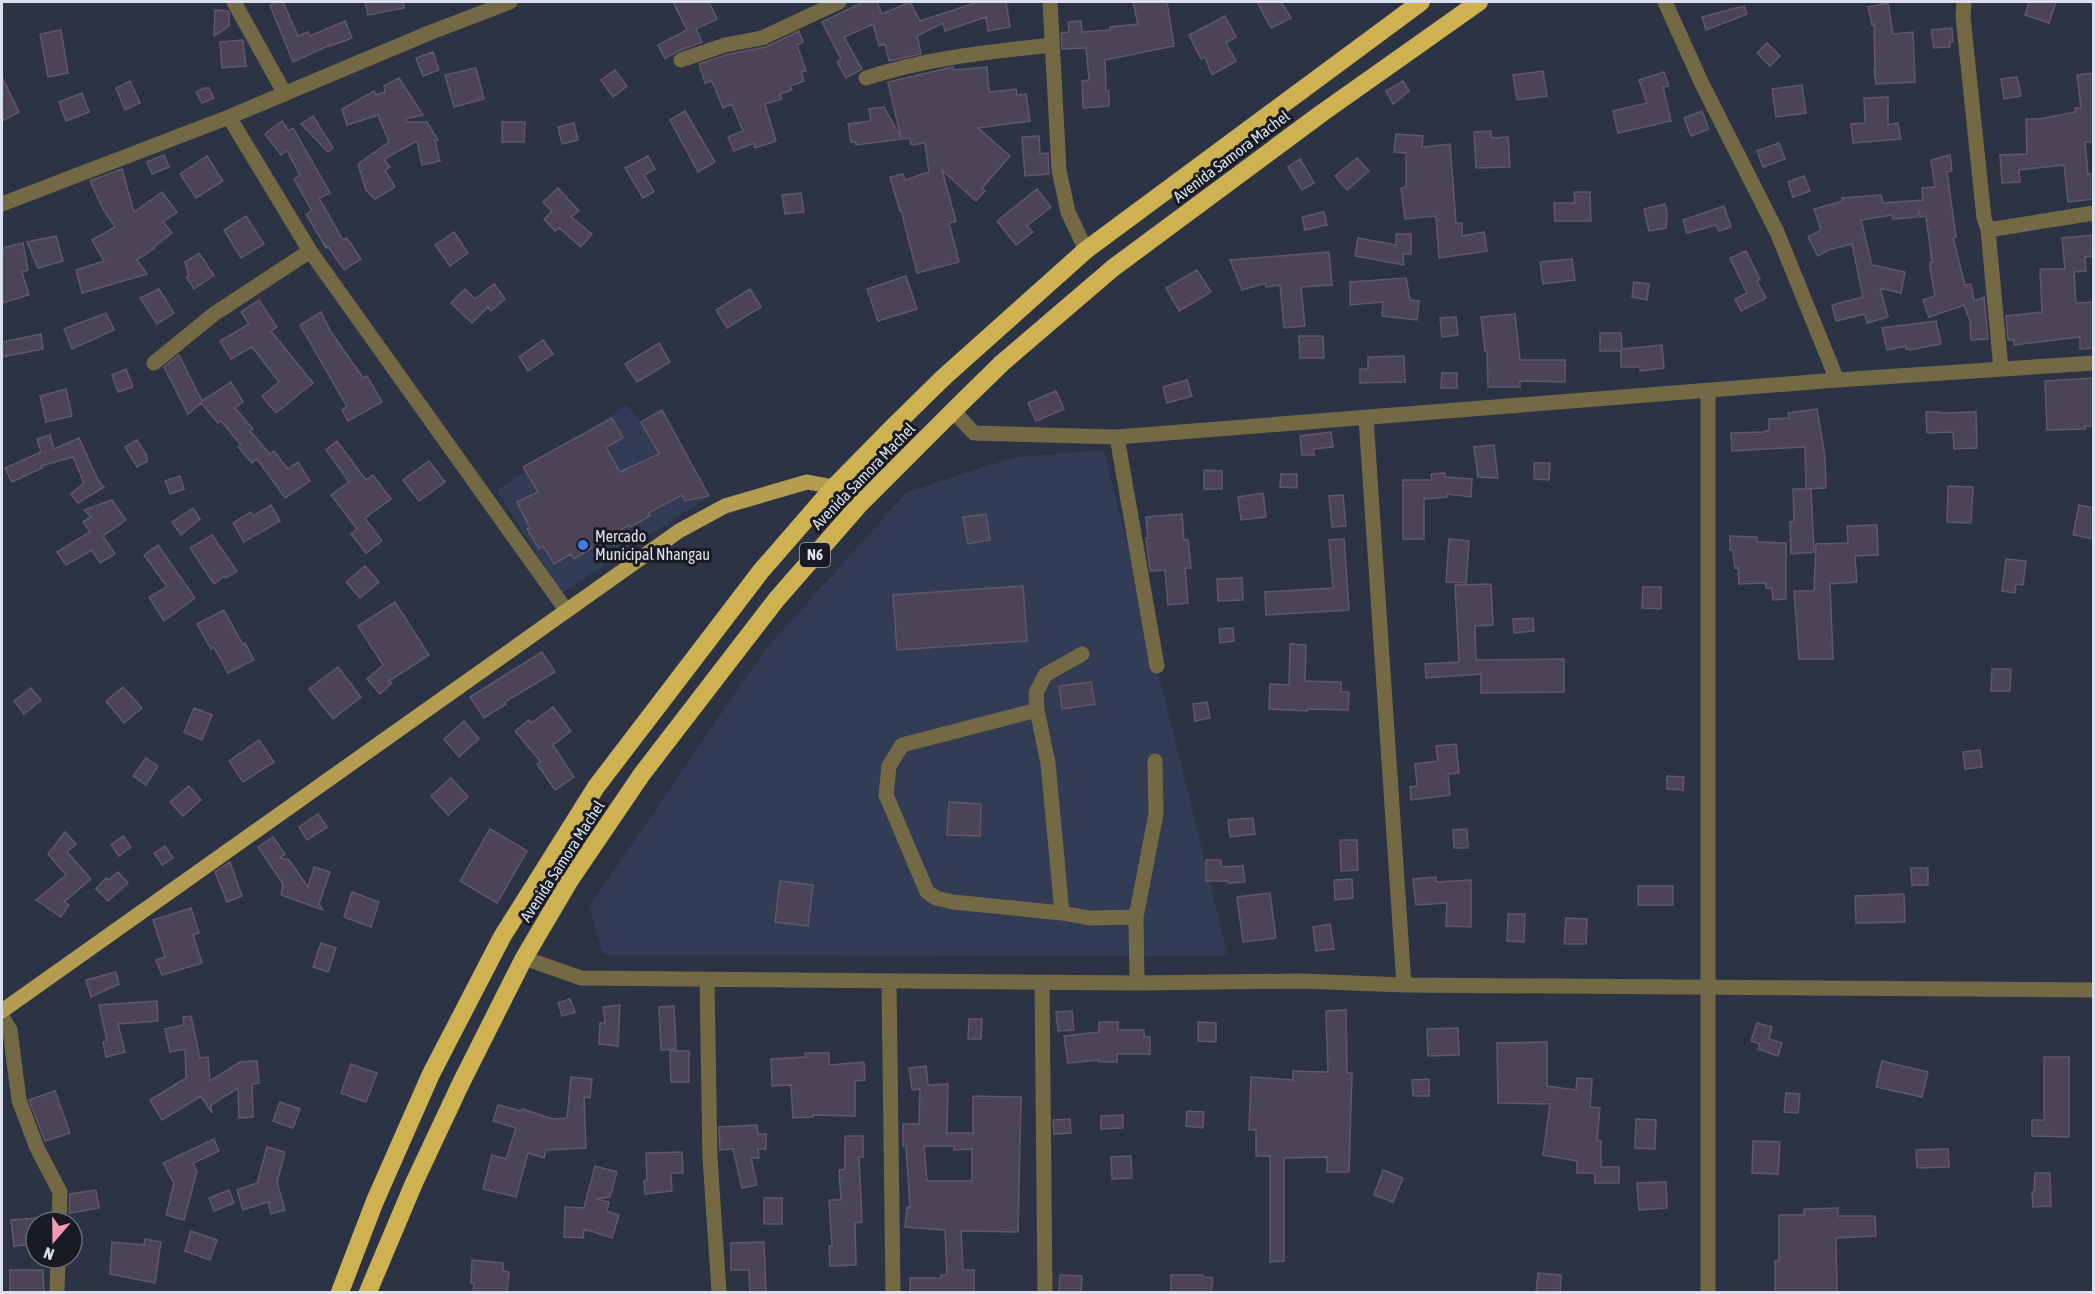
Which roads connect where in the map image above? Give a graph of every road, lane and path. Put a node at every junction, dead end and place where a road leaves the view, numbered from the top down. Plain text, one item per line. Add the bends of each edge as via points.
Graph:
1 (234, 2) edge
2 (510, 2) edge
3 (839, 2) edge
4 (1050, 2) edge
5 (1421, 2) edge
6 (1479, 2) edge
7 (1665, 2) edge
8 (1964, 2) edge
9 (1052, 45) junction
10 (681, 60) dead end
11 (866, 78) dead end
12 (285, 94) junction
13 (229, 117) junction
14 (2, 204) edge
15 (2094, 213) edge
16 (1988, 230) junction
17 (1086, 250) junction
18 (310, 251) junction
19 (154, 363) dead end
20 (2094, 363) edge
21 (2001, 369) junction
22 (1837, 380) junction
23 (1708, 392) junction
24 (953, 411) junction
25 (1366, 418) junction
26 (1117, 437) junction
27 (834, 487) junction
28 (566, 610) junction
29 (1082, 654) dead end
30 (1157, 666) dead end
31 (1037, 710) junction
32 (1155, 761) dead end
33 (1062, 913) junction
34 (1136, 917) junction
35 (524, 958) junction
36 (706, 980) junction
37 (889, 981) junction
38 (1042, 982) junction
39 (1137, 983) junction
40 (1404, 985) junction
41 (1708, 987) junction
42 (2094, 990) edge
43 (2, 1011) edge
44 (2, 1017) edge
45 (59, 1210) edge
46 (58, 1270) edge
47 (57, 1293) edge
48 (340, 1293) edge
49 (368, 1293) edge
50 (719, 1293) edge
51 (892, 1293) edge
52 (1045, 1293) edge
53 (1708, 1293) edge

1 - 12 street
2 - 12 street
3 - 10 street via 762,38
4 - 9 street
5 - 17 highway, Avenida Samora Machel / N6
6 - 24 highway, Avenida Samora Machel / N6 via 1113,268 1002,363
7 - 22 street via 1777,232
8 - 16 street
9 - 11 street via 898,67
9 - 17 street via 1059,170 1068,212
12 - 13 street
13 - 14 street
13 - 18 street
15 - 16 street
16 - 21 street
17 - 27 highway, Avenida Samora Machel / N6 via 944,377
18 - 19 street via 214,314
18 - 28 street
20 - 21 street
21 - 22 street
22 - 23 street
23 - 25 street
23 - 41 street
24 - 26 street via 974,432
24 - 35 highway, Avenida Samora Machel / N6 via 858,506 776,600 642,774 570,880
25 - 26 street
25 - 40 street
26 - 30 street
27 - 28 main road via 807,482 725,506 679,531
27 - 48 highway, Avenida Samora Machel / N6 via 760,571 671,686 596,787 543,869 502,937 431,1074
28 - 43 main road
29 - 31 street via 1045,675 1036,693
31 - 33 street via 1048,763
31 - 33 street via 902,745 889,766 886,795 927,892 952,902
32 - 34 street via 1156,814
33 - 34 street via 1089,918
34 - 39 street
35 - 36 street via 581,978
35 - 49 highway, Avenida Samora Machel / N6 via 414,1183
36 - 37 street
36 - 50 street via 710,1158
37 - 38 street
37 - 51 street
38 - 39 street
38 - 52 street
39 - 40 street via 1301,981
40 - 41 street
41 - 42 street
41 - 53 street
44 - 45 street via 10,1030 20,1100 37,1148 60,1192
46 - 47 street

